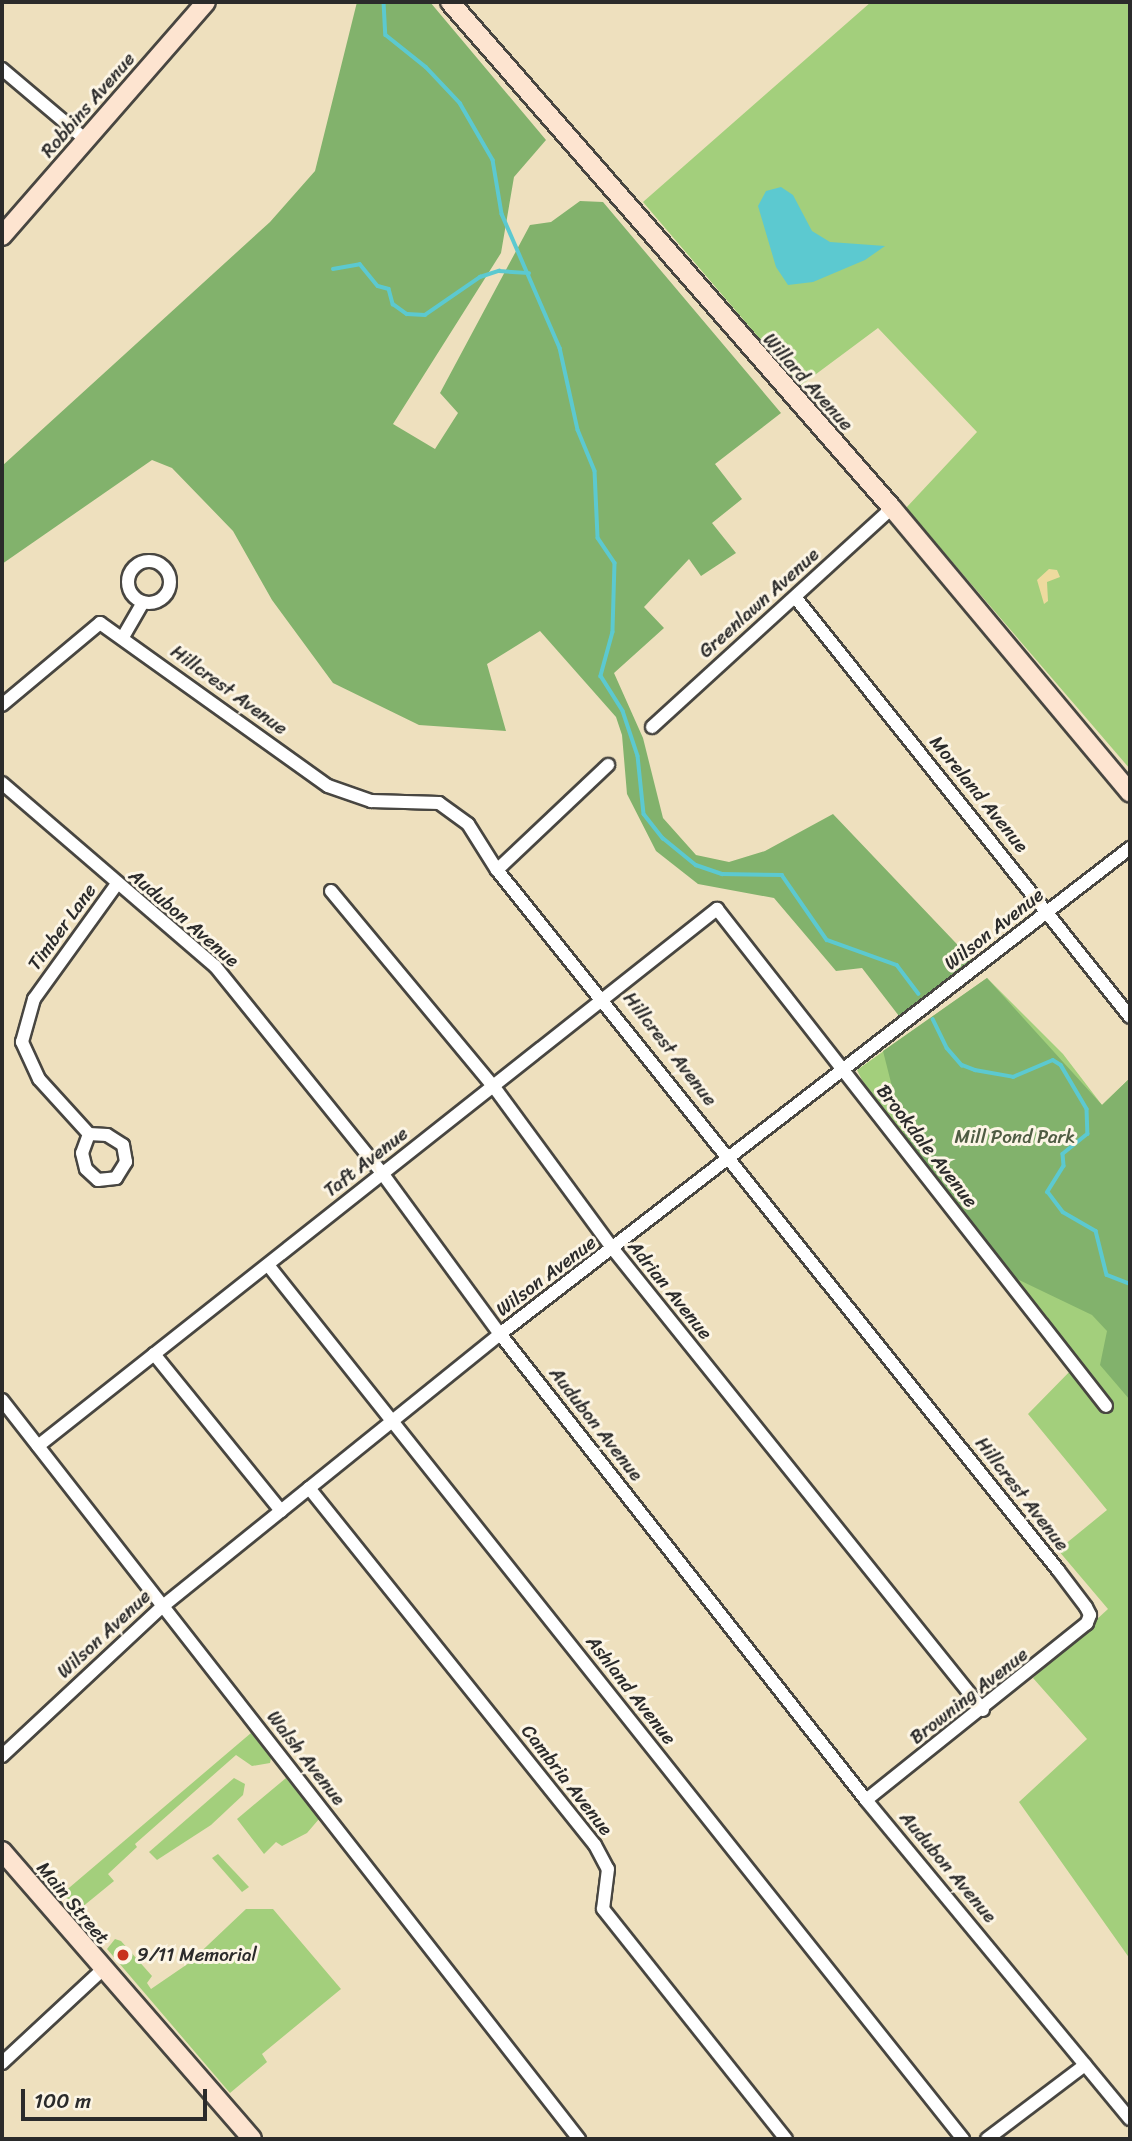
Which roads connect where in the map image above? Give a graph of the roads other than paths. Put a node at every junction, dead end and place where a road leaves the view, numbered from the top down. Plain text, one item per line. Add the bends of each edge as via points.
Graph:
1 (206, 2) edge
2 (450, 2) edge
3 (2, 69) edge
4 (86, 140) junction
5 (2, 236) edge
6 (892, 508) junction
7 (795, 597) junction
8 (143, 603) dead end
9 (122, 637) junction
10 (2, 705) edge
11 (652, 727) dead end
12 (608, 765) dead end
13 (2, 783) edge
14 (1130, 793) edge
15 (1130, 848) edge
16 (497, 870) junction
17 (117, 884) junction
18 (331, 891) dead end
19 (717, 909) joint
20 (1048, 911) junction
21 (603, 997) junction
22 (1130, 1017) edge
23 (844, 1071) junction
24 (494, 1087) junction
25 (89, 1134) dead end
26 (732, 1158) junction
27 (382, 1173) junction
28 (613, 1249) junction
29 (268, 1265) junction
30 (500, 1334) junction
31 (154, 1354) junction
32 (2, 1400) edge
33 (1105, 1406) dead end
34 (394, 1422) junction
35 (38, 1446) junction
36 (309, 1489) junction
37 (281, 1511) junction
38 (163, 1606) junction
39 (1090, 1615) joint
40 (983, 1710) junction
41 (2, 1756) edge
42 (866, 1800) junction
43 (2, 1851) edge
44 (102, 1970) junction
45 (2, 2063) edge
46 (1085, 2064) junction
47 (1130, 2119) edge
48 (252, 2139) edge
49 (579, 2139) edge
50 (786, 2139) edge
51 (963, 2139) edge
52 (987, 2139) edge

1 - 4 main road, Robbins Avenue
2 - 6 main road, Willard Avenue
3 - 4 street
4 - 5 main road, Robbins Avenue
6 - 7 street, Greenlawn Avenue
6 - 14 main road, Willard Avenue
7 - 11 street, Greenlawn Avenue
7 - 20 street, Moreland Avenue
8 - 9 street
9 - 10 street, Hillcrest Avenue via 100,623
9 - 16 street, Hillcrest Avenue via 328,786 372,801 439,803 468,824
12 - 16 street
13 - 17 street, Audubon Avenue
15 - 20 street, Wilson Avenue
16 - 21 street, Hillcrest Avenue
17 - 25 street, Timber Lane via 34,999 22,1042 39,1079
17 - 27 street, Audubon Avenue via 215,966
18 - 24 street, Adrian Avenue
19 - 21 street, Taft Avenue
19 - 23 street, Brookdale Avenue
20 - 22 street, Moreland Avenue
20 - 23 street, Wilson Avenue
21 - 24 street, Taft Avenue
21 - 26 street, Hillcrest Avenue
23 - 26 street, Wilson Avenue
23 - 33 street, Brookdale Avenue
24 - 27 street, Taft Avenue
24 - 28 street, Adrian Avenue
26 - 28 street, Wilson Avenue
26 - 39 street, Hillcrest Avenue
27 - 29 street, Taft Avenue
27 - 30 street, Audubon Avenue
28 - 30 street, Wilson Avenue
28 - 40 street, Adrian Avenue
29 - 31 street, Taft Avenue
29 - 34 street, Ashland Avenue
30 - 34 street, Wilson Avenue
30 - 42 street, Audubon Avenue
31 - 35 street, Taft Avenue
31 - 37 street
32 - 35 street, Walsh Avenue
34 - 36 street, Wilson Avenue
34 - 51 street, Ashland Avenue
35 - 38 street, Walsh Avenue
36 - 37 street, Wilson Avenue
36 - 50 street, Cambria Avenue via 595,1845 608,1869 603,1909
37 - 38 street, Wilson Avenue
38 - 41 street, Wilson Avenue
38 - 49 street, Walsh Avenue
39 - 40 street, Browning Avenue via 1079,1632
40 - 42 street, Browning Avenue
42 - 46 street, Audubon Avenue
43 - 44 main road, Main Street
44 - 45 street
44 - 48 main road, Main Street
46 - 47 street, Audubon Avenue
46 - 52 street

